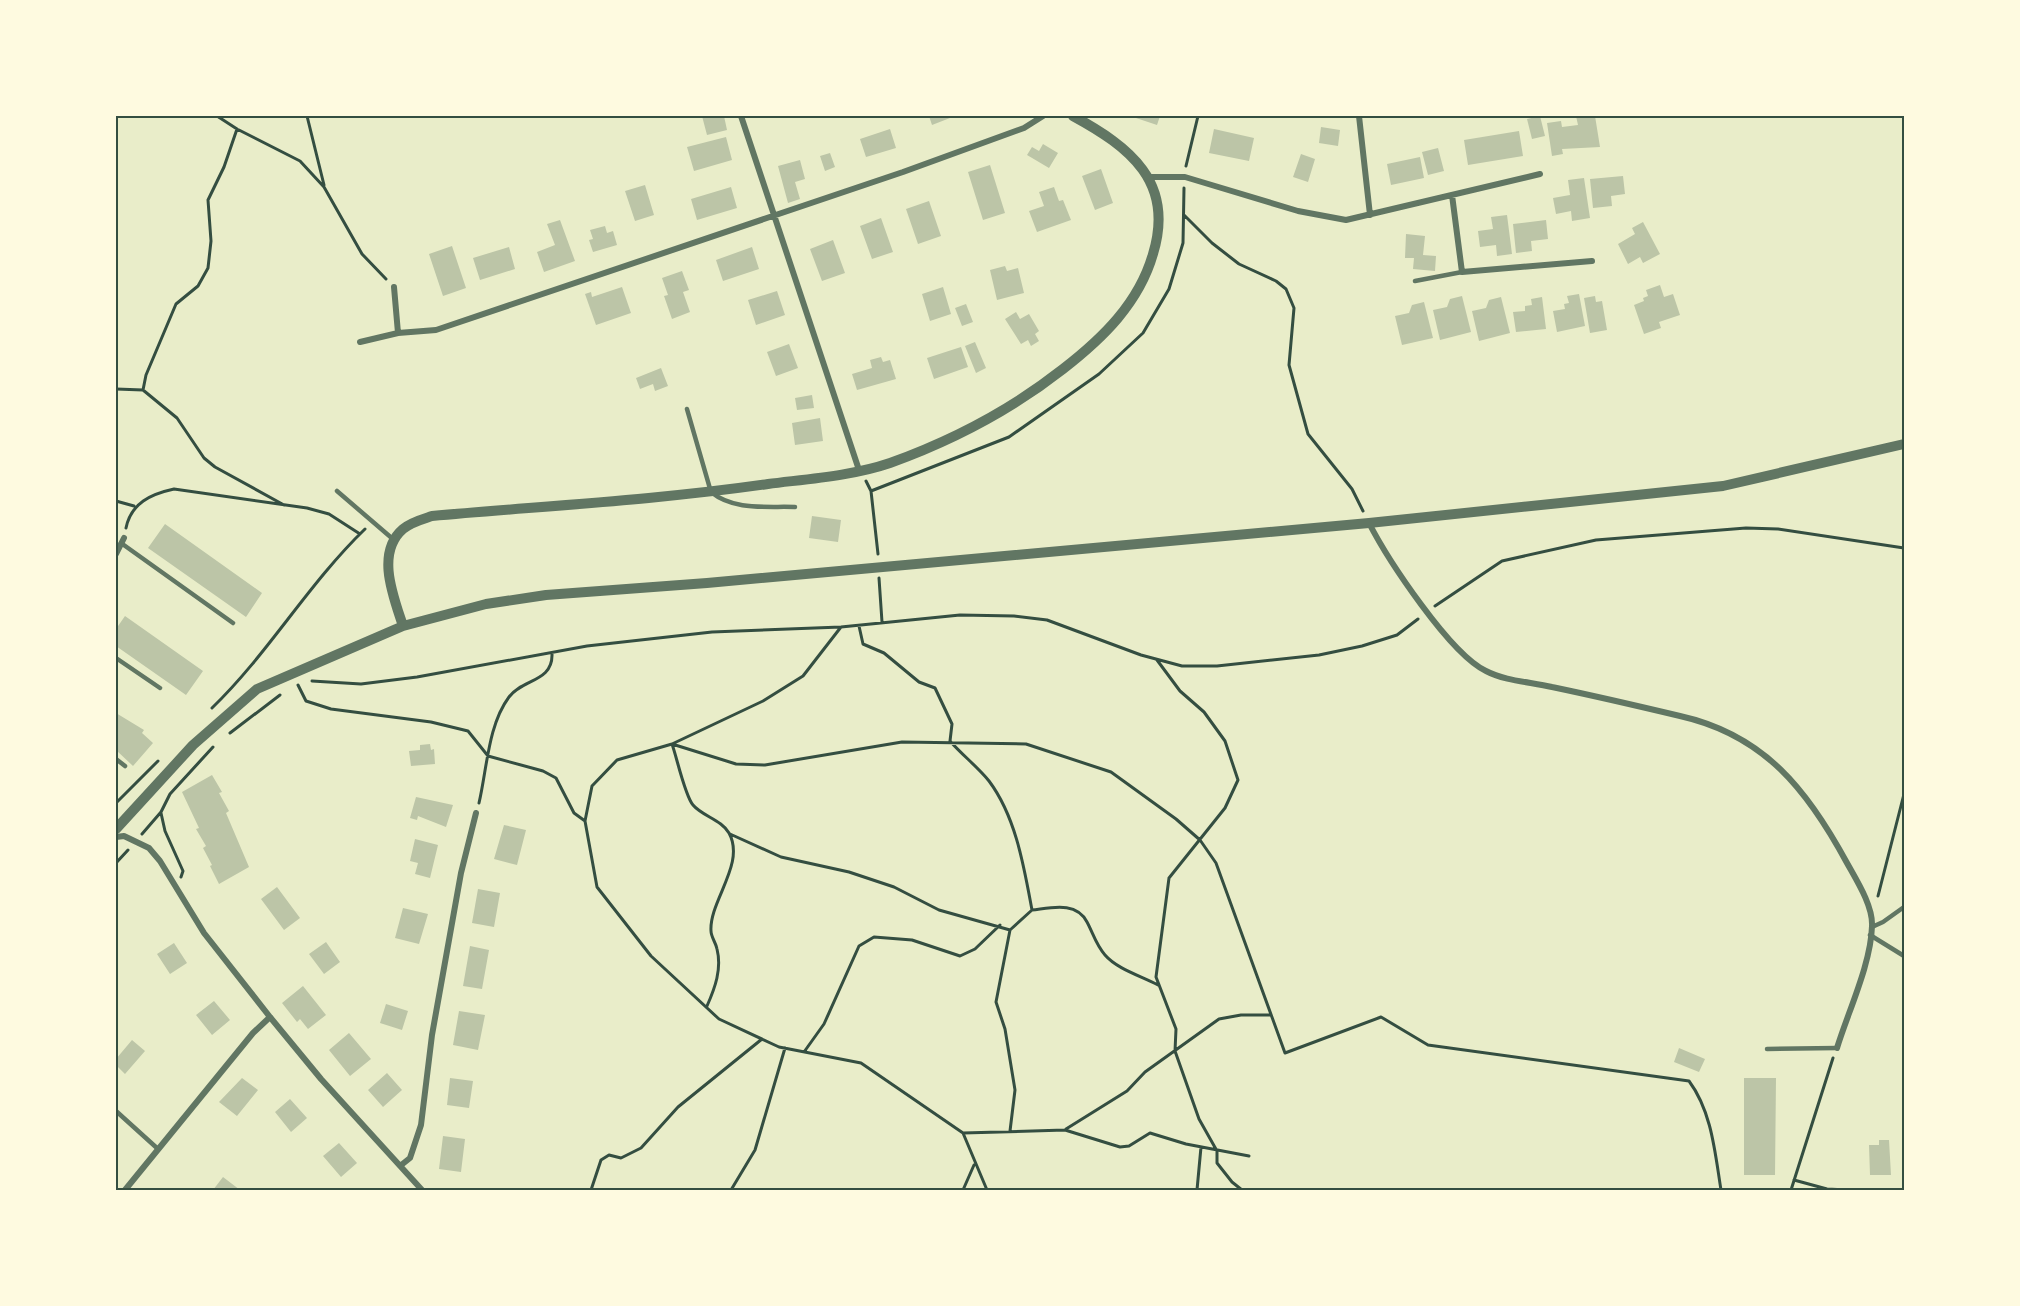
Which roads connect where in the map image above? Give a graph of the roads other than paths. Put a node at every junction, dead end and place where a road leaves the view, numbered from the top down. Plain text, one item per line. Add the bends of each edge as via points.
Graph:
1 (741, 116) edge
2 (1043, 116) edge
3 (1073, 116) edge
4 (1359, 116) edge
5 (1540, 174) dead end
6 (1150, 177) junction
7 (1452, 195) junction
8 (774, 214) junction
9 (1370, 216) junction
10 (1592, 261) dead end
11 (1462, 272) junction
12 (1415, 280) dead end
13 (394, 286) road end
14 (398, 333) junction
15 (360, 342) dead end
16 (687, 409) dead end
17 (1905, 444) edge
18 (859, 470) junction
19 (337, 491) dead end
20 (711, 492) junction
21 (795, 507) dead end
22 (1369, 523) junction
23 (394, 540) junction
24 (122, 541) joint
25 (116, 554) edge
26 (233, 623) dead end
27 (403, 627) junction
28 (116, 658) edge
29 (160, 688) dead end
30 (116, 759) edge
31 (125, 766) dead end
32 (476, 813) road end
33 (116, 829) edge
34 (116, 837) edge
35 (1905, 907) edge
36 (1872, 927) junction
37 (1870, 935) junction
38 (1905, 956) edge
39 (270, 1017) junction
40 (1837, 1048) joint
41 (1767, 1049) dead end
42 (116, 1111) edge
43 (158, 1149) junction
44 (400, 1166) junction
45 (418, 1189) edge
46 (125, 1191) edge

1 - 8 street
2 - 8 street via 1024,128
3 - 6 street via 1133,156
4 - 9 street
5 - 7 street
6 - 9 street via 1185,177 1322,217 1346,220
6 - 18 street via 1158,219 1156,246 1134,298 1107,331 1041,386 982,422 888,464
7 - 9 street
7 - 11 street
8 - 14 street via 436,330
8 - 18 street
10 - 11 street
11 - 12 lane
13 - 14 street
14 - 15 street
16 - 20 lane
17 - 22 street via 1723,486
18 - 20 street
19 - 23 lane
20 - 21 lane via 734,504
20 - 23 street via 432,516 412,524
22 - 27 street via 707,584 546,595 486,604
22 - 36 street via 1453,645 1486,672 1683,716 1753,745 1777,764 1805,795 1852,872
23 - 27 street via 388,562
24 - 25 street
24 - 26 lane
27 - 33 street via 257,689 193,745
28 - 29 lane
30 - 31 lane
32 - 44 street via 436,1012 421,1125 410,1158
34 - 39 street via 136,840 154,854 204,933
35 - 36 lane
36 - 37 street
37 - 38 lane
37 - 40 street
39 - 43 street
39 - 44 street
40 - 41 lane
42 - 43 lane
43 - 46 street
44 - 45 street

